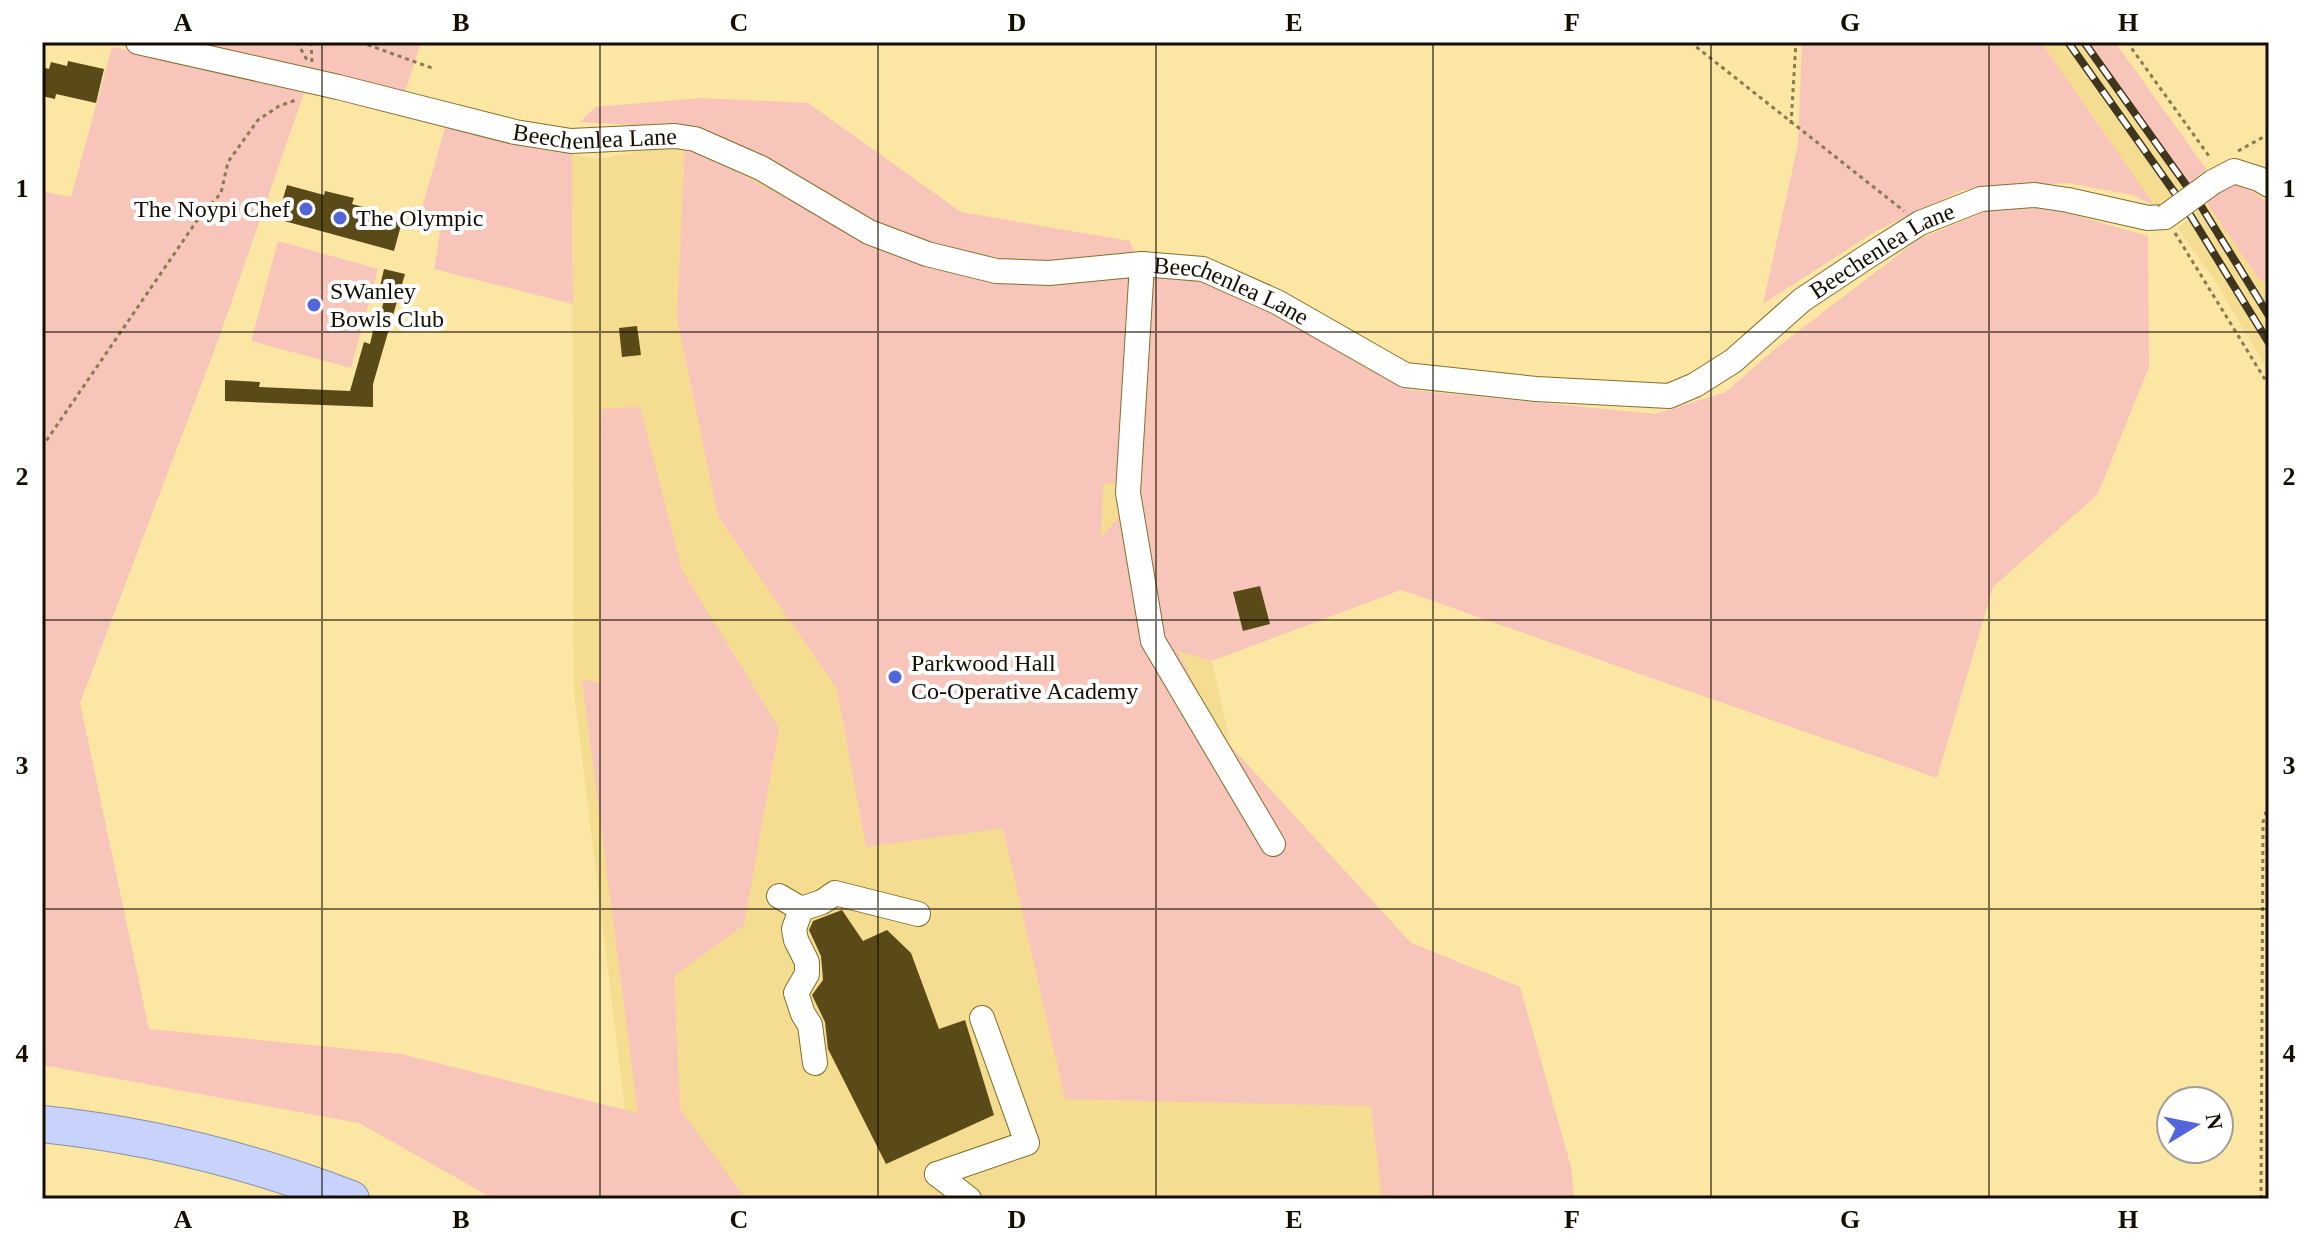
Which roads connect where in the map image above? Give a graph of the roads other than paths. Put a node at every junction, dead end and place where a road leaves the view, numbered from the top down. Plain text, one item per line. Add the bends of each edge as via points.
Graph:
1 (138, 42) edge
2 (2269, 185) edge
3 (1142, 264) junction
4 (1273, 844) dead end
5 (779, 896) dead end
6 (801, 909) junction
7 (918, 914) dead end
8 (982, 1018) dead end
9 (815, 1063) dead end
10 (42, 1124) edge
11 (351, 1199) edge
12 (969, 1199) edge

1 - 3 street, Beechenlea Lane via 308,73 515,132 571,141 695,139 761,168 869,232 927,254 996,271 1049,273
2 - 3 street, Beechenlea Lane, bridge via 2234,171 2213,171 2165,217 2148,218 2035,195 1981,199 1920,223 1802,300 1733,361 1669,396 1405,375 1277,302 1203,269
3 - 4 street via 1128,493 1153,641
5 - 6 street
6 - 7 street via 835,893
6 - 9 street via 794,929 807,974 796,993 810,1025
8 - 12 street via 1027,1143 937,1174
10 - 11 highway via 189,1148

